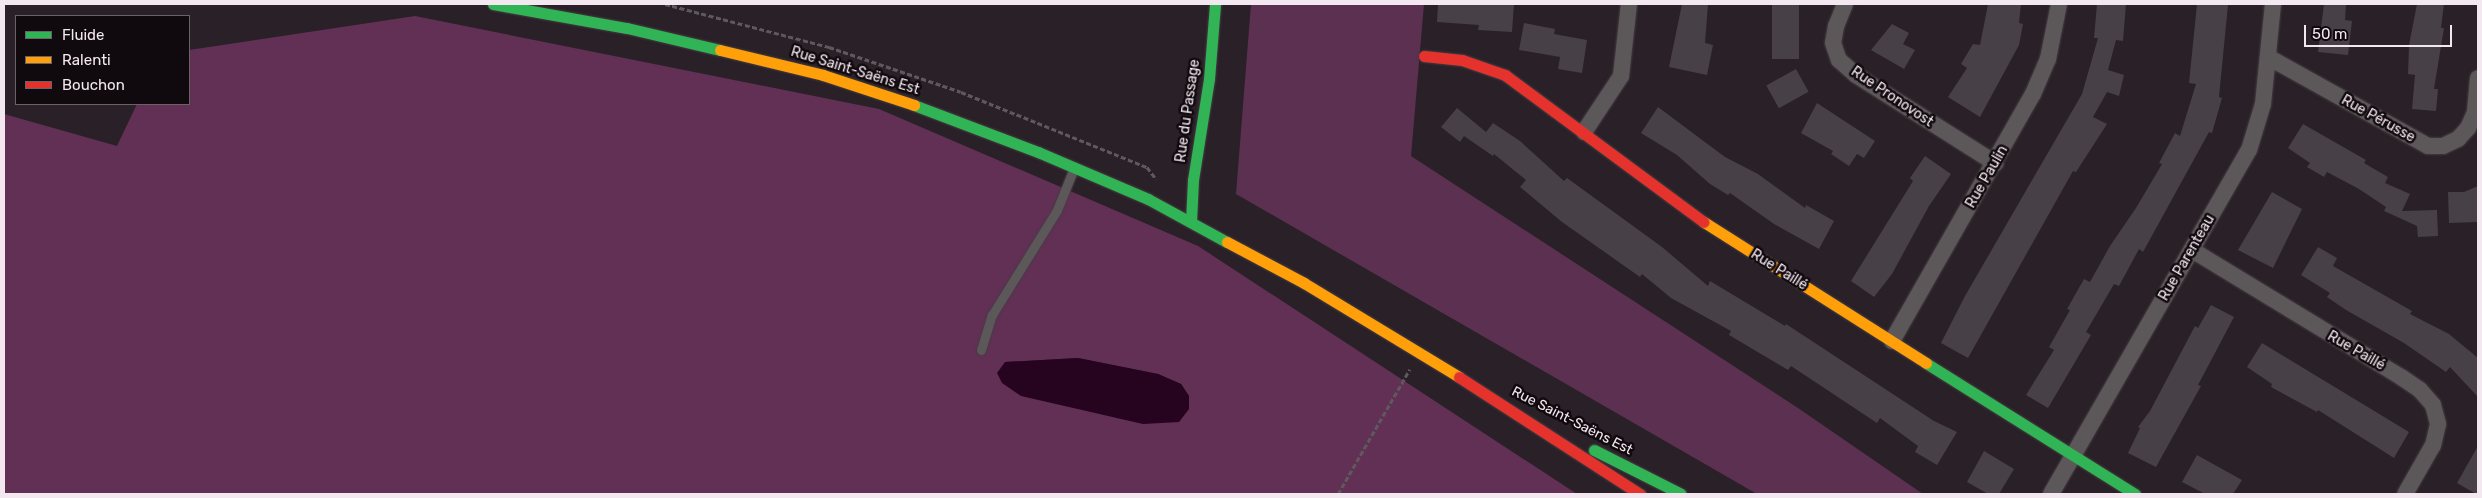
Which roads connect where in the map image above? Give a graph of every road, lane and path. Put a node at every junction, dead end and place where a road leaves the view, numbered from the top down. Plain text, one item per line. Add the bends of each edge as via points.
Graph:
1 (493, 4) edge
2 (1215, 4) edge
3 (1629, 4) edge
4 (1845, 4) edge
5 (2059, 4) edge
6 (2273, 4) edge
7 (1424, 56) dead end
8 (2268, 58) junction
9 (2478, 78) edge
10 (1584, 132) junction
11 (1995, 163) junction
12 (1074, 168) junction
13 (1191, 222) junction
14 (2192, 250) junction
15 (1892, 342) junction
16 (981, 350) dead end
17 (1420, 352) junction
18 (1495, 399) junction
19 (2072, 455) junction
20 (1338, 494) edge
21 (1640, 494) edge
22 (1681, 494) edge
23 (2050, 494) edge
24 (2135, 494) edge
25 (2405, 494) edge

1 - 12 main road, Rue Saint-Saëns Est via 637,30 823,75 954,119
2 - 13 main road, Rue du Passage via 1209,79 1193,180
3 - 10 street via 1621,76
4 - 11 street, Rue Pronovost via 1833,43 1839,60
5 - 11 street, Rue Paulin via 2048,59 2033,94
6 - 8 street, Rue Parenteau
7 - 10 main road, Rue Paillé via 1462,60 1505,75
8 - 9 street, Rue Pérusse via 2428,146 2443,146 2458,139 2468,128 2475,112
8 - 14 street, Rue Parenteau via 2263,104 2249,150
10 - 15 main road, Rue Paillé via 1707,225
11 - 15 street, Rue Paulin
12 - 13 main road, Rue Saint-Saëns Est
12 - 16 lane via 1057,210 992,315
13 - 17 main road, Rue Saint-Saëns Est
14 - 19 street, Rue Parenteau
14 - 25 street, Rue Paillé via 2420,390 2433,405 2438,424 2433,445
15 - 19 main road, Rue Paillé
17 - 18 main road, Rue Saint-Saëns Est
17 - 20 path
18 - 21 main road, Rue Saint-Saëns Est
18 - 22 main road, Rue Saint-Saëns Est
19 - 23 street, Rue Parenteau
19 - 24 main road, Rue Paillé

